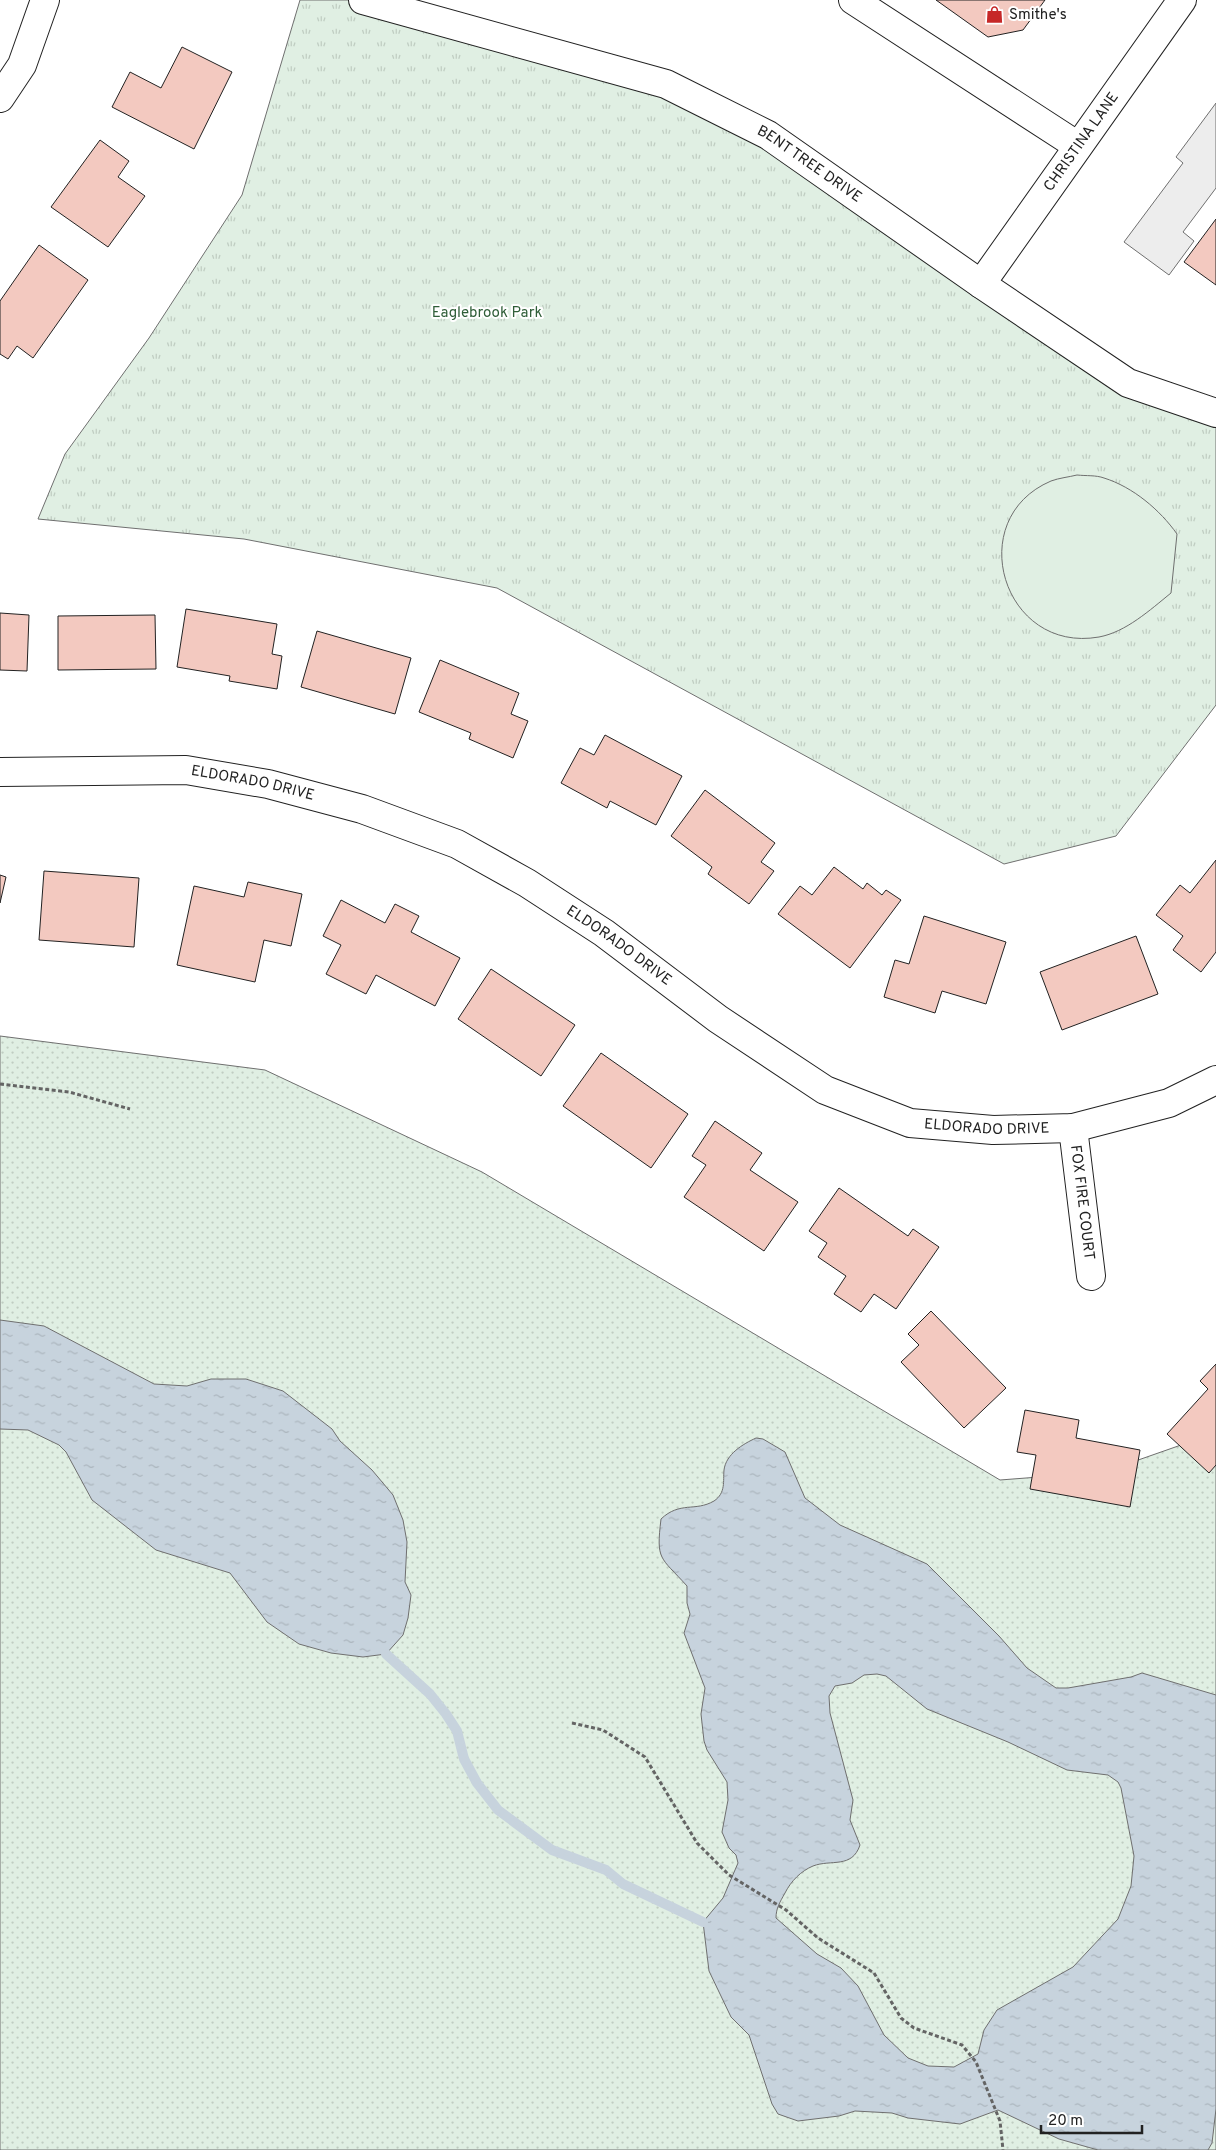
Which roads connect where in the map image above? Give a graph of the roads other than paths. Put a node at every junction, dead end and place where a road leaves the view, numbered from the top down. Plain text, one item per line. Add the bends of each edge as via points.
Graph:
1 (45, 0) edge
2 (363, 0) edge
3 (853, 0) edge
4 (1182, 0) edge
5 (0, 98) edge
6 (1078, 146) junction
7 (981, 284) junction
8 (1216, 413) edge
9 (0, 772) edge
10 (1216, 1080) edge
11 (1073, 1128) junction
12 (1091, 1276) dead end

1 - 5 street via 22,65
2 - 7 street, BENT TREE DRIVE via 666,84 768,134
3 - 6 street
4 - 6 street, CHRISTINA LANE
6 - 7 street, CHRISTINA LANE
7 - 8 street, BENT TREE DRIVE via 1128,383
9 - 11 street, ELDORADO DRIVE via 186,770 268,784 362,810 457,844 527,883 604,933 718,1019 825,1090 910,1123 993,1130
10 - 11 street, ELDORADO DRIVE via 1169,1103
11 - 12 street, FOX FIRE COURT

